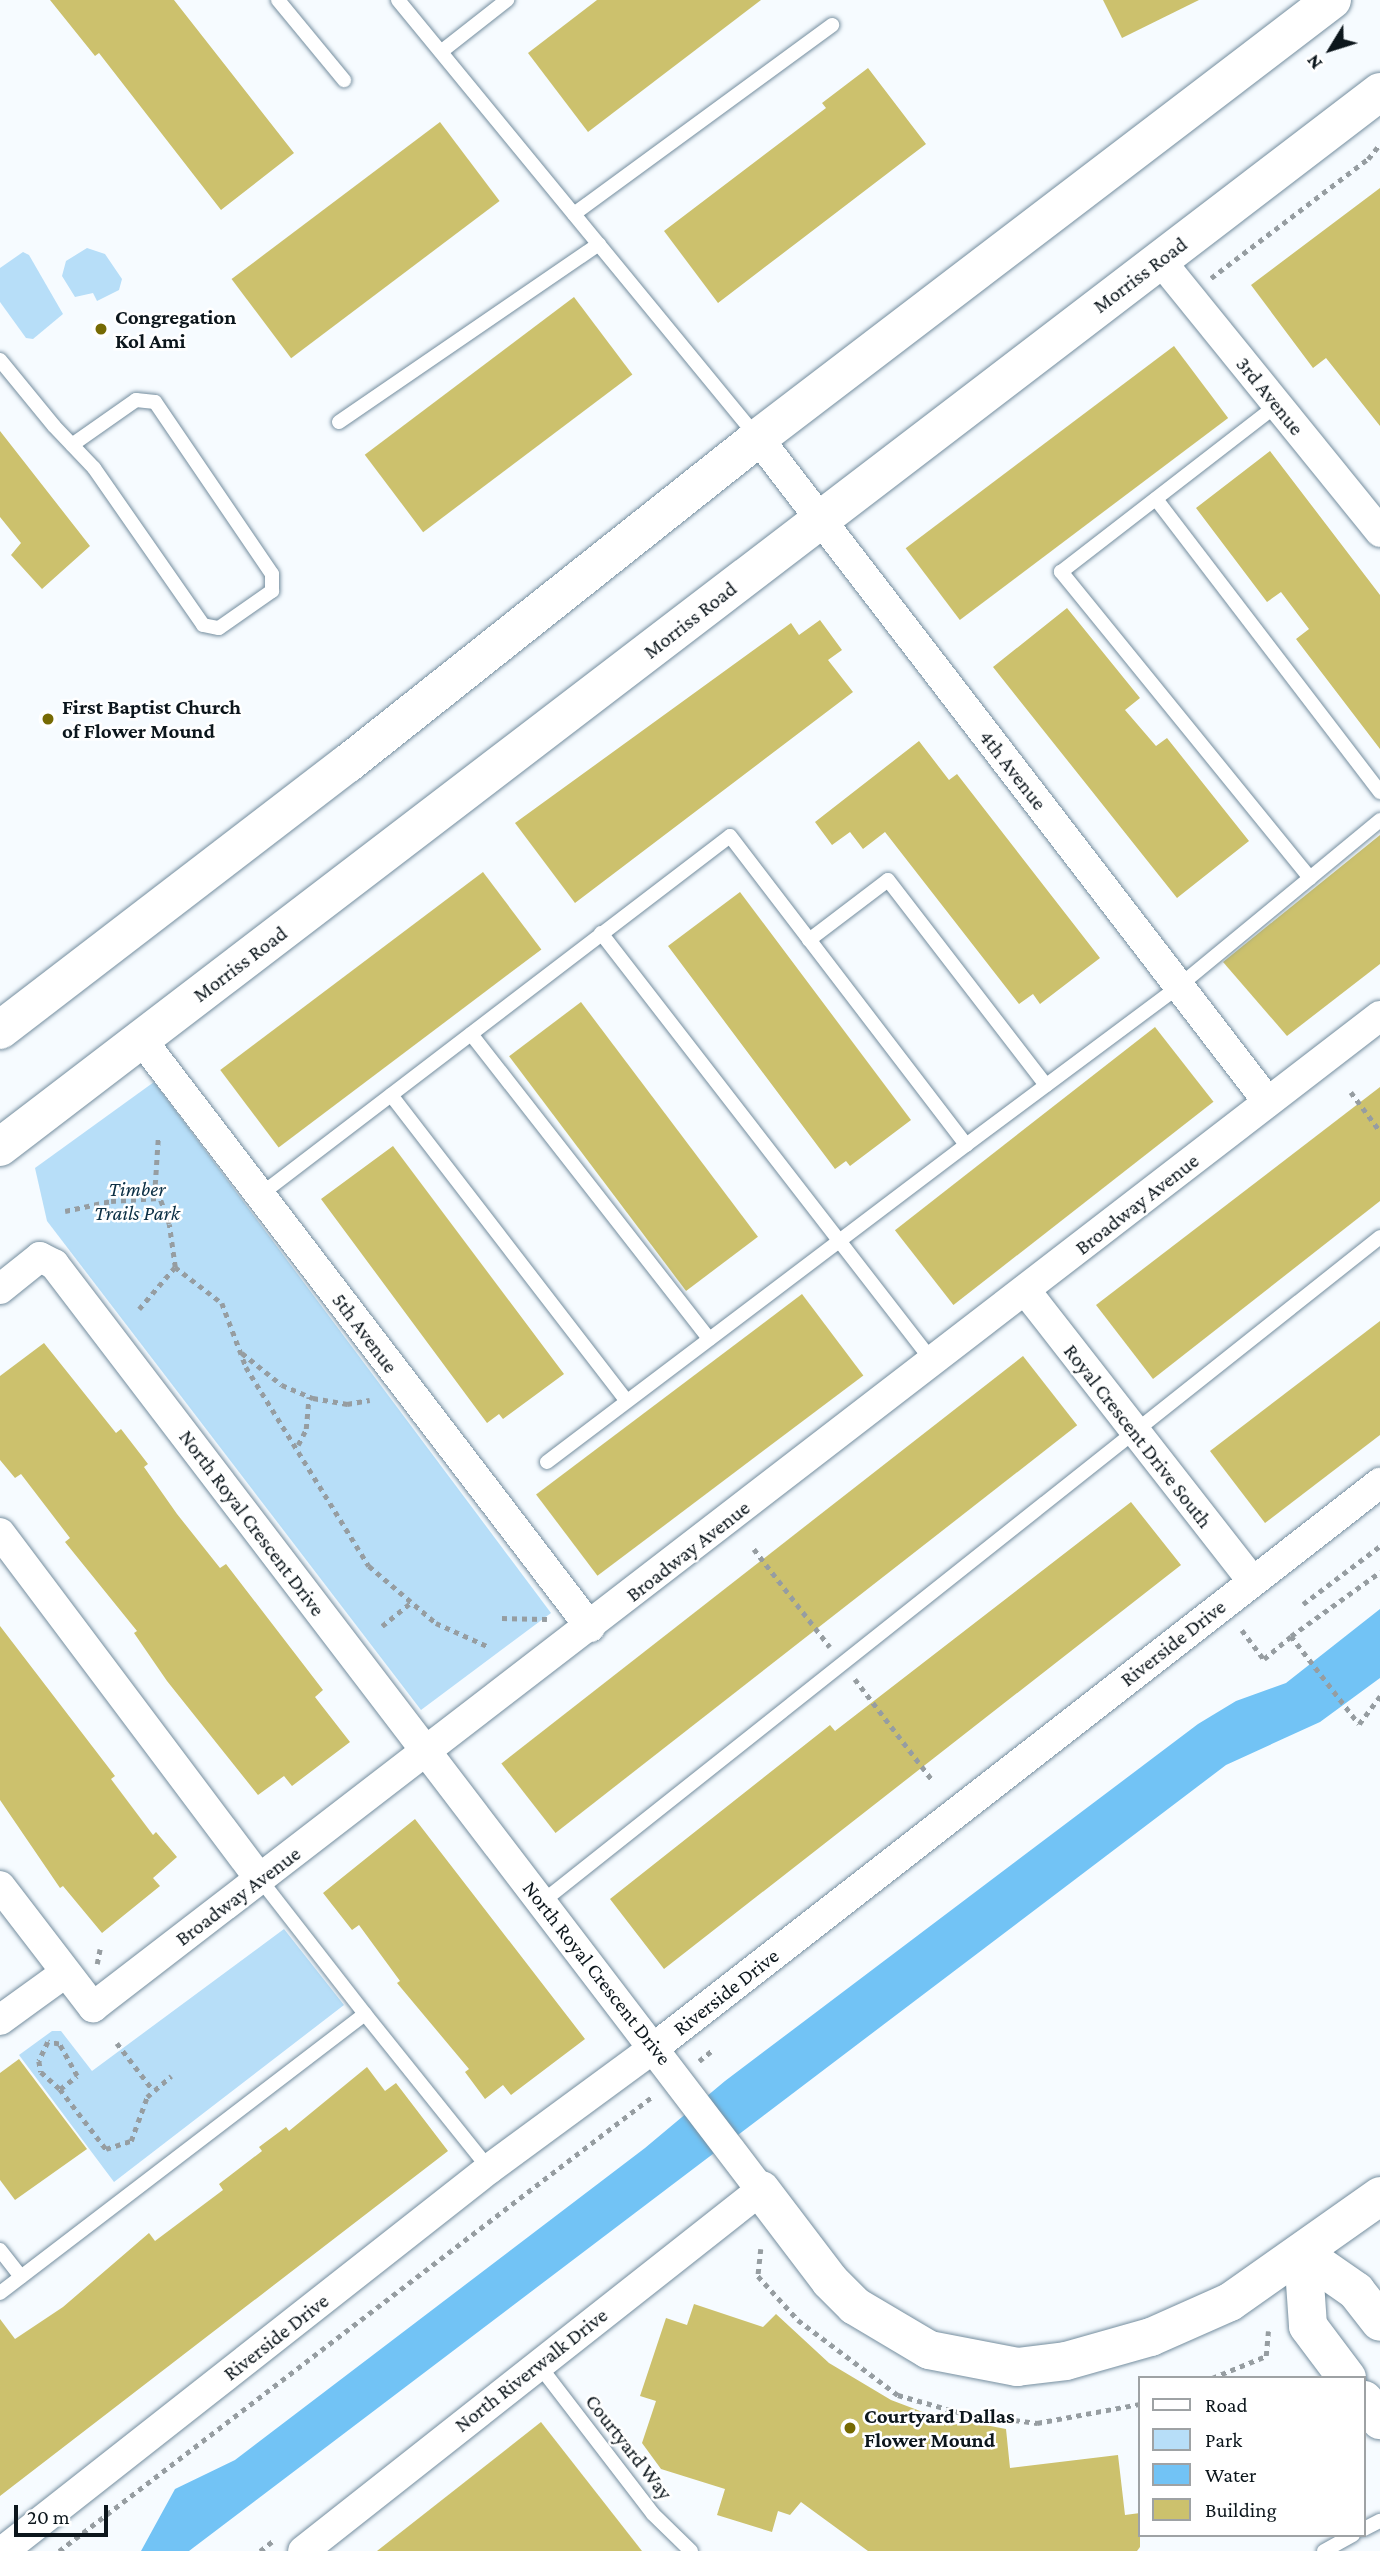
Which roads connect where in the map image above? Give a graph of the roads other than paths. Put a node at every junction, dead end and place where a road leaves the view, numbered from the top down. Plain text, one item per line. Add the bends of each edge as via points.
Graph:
1 (278, 0) edge
2 (398, 0) edge
3 (507, 0) edge
4 (1332, 0) edge
5 (831, 25) dead end
6 (442, 51) junction
7 (344, 80) dead end
8 (1380, 92) edge
9 (574, 214) junction
10 (599, 244) junction
11 (1160, 260) junction
12 (0, 360) edge
13 (1277, 405) junction
14 (339, 422) dead end
15 (758, 438) junction
16 (72, 444) junction
17 (1156, 499) junction
18 (821, 519) junction
19 (1380, 532) edge
20 (1380, 792) edge
21 (1380, 820) edge
22 (1310, 878) junction
23 (601, 933) junction
24 (809, 940) junction
25 (1179, 986) junction
26 (1380, 1016) edge
27 (0, 1030) edge
28 (471, 1034) junction
29 (141, 1039) junction
30 (1046, 1085) junction
31 (391, 1095) junction
32 (1268, 1102) junction
33 (966, 1145) junction
34 (0, 1147) edge
35 (260, 1195) junction
36 (1380, 1237) edge
37 (838, 1241) junction
38 (0, 1289) edge
39 (1025, 1290) junction
40 (709, 1339) junction
41 (933, 1362) junction
42 (627, 1401) junction
43 (1133, 1429) junction
44 (547, 1462) dead end
45 (1380, 1483) edge
46 (0, 1533) edge
47 (1252, 1581) junction
48 (590, 1627) junction
49 (427, 1751) junction
50 (260, 1879) junction
51 (0, 1886) edge
52 (542, 1902) junction
53 (65, 1973) junction
54 (365, 2014) junction
55 (0, 2020) edge
56 (655, 2047) junction
57 (489, 2169) junction
58 (761, 2190) junction
59 (1380, 2196) edge
60 (0, 2250) edge
61 (1303, 2254) junction
62 (21, 2277) junction
63 (0, 2293) edge
64 (1380, 2322) edge
65 (538, 2364) junction
66 (1346, 2376) edge
67 (1366, 2402) edge
68 (1380, 2420) edge
69 (1349, 2537) edge
70 (4, 2551) edge
71 (303, 2551) edge
72 (691, 2551) edge
73 (1324, 2551) edge

1 - 7 lane
2 - 6 lane
3 - 6 lane
4 - 15 main road
5 - 9 lane
6 - 9 lane
8 - 11 main road, Morriss Road
9 - 10 lane
10 - 14 lane
10 - 15 lane
11 - 13 street, 3rd Avenue
11 - 18 main road, Morriss Road
12 - 16 lane
13 - 17 lane
13 - 19 street, 3rd Avenue
15 - 18 street, 4th Avenue
15 - 27 main road via 347,764
16 - 16 lane via 136,400 155,402 272,574 272,592 219,628 203,625 93,467
17 - 20 lane
17 - 22 lane via 1061,572
18 - 25 street, 4th Avenue
18 - 29 main road, Morriss Road
21 - 22 lane
22 - 25 lane
23 - 24 lane via 730,836
23 - 28 lane
23 - 37 lane
24 - 30 lane via 888,880
24 - 33 lane
25 - 30 lane
25 - 32 street, 4th Avenue
26 - 32 street, Broadway Avenue
28 - 31 lane
28 - 40 lane
29 - 34 main road, Morriss Road
29 - 35 street, 5th Avenue
30 - 33 lane
31 - 35 lane
31 - 42 lane
32 - 39 street, Broadway Avenue
33 - 37 lane
35 - 48 street, 5th Avenue
36 - 43 lane
37 - 40 lane
37 - 41 lane
38 - 49 street, North Royal Crescent Drive via 40,1257 54,1264
39 - 41 street, Broadway Avenue
39 - 43 street, Royal Crescent Drive South
40 - 42 lane
41 - 48 street, Broadway Avenue
42 - 44 lane
43 - 47 street, Royal Crescent Drive South
43 - 52 lane
45 - 47 street, Riverside Drive
46 - 50 street
47 - 56 street, Riverside Drive
48 - 49 street, Broadway Avenue
49 - 50 street, Broadway Avenue
49 - 52 street, North Royal Crescent Drive
50 - 53 street, Broadway Avenue via 93,2007
50 - 54 lane
51 - 53 street
52 - 56 street, North Royal Crescent Drive
53 - 55 street
54 - 57 lane
54 - 62 lane
56 - 57 street, Riverside Drive
56 - 58 street, North Royal Crescent Drive
57 - 70 street, Riverside Drive
58 - 61 main road, North Royal Crescent Drive via 830,2281 855,2306 929,2350 1005,2366 1066,2361 1151,2337 1230,2302
58 - 65 street, North Riverwalk Drive
59 - 61 main road, North Royal Crescent Drive
60 - 62 lane
61 - 64 main road via 1356,2291
61 - 66 main road via 1308,2326
62 - 63 lane
65 - 71 street, North Riverwalk Drive
65 - 72 lane, Courtyard Way via 653,2514
67 - 68 main road
69 - 73 lane

